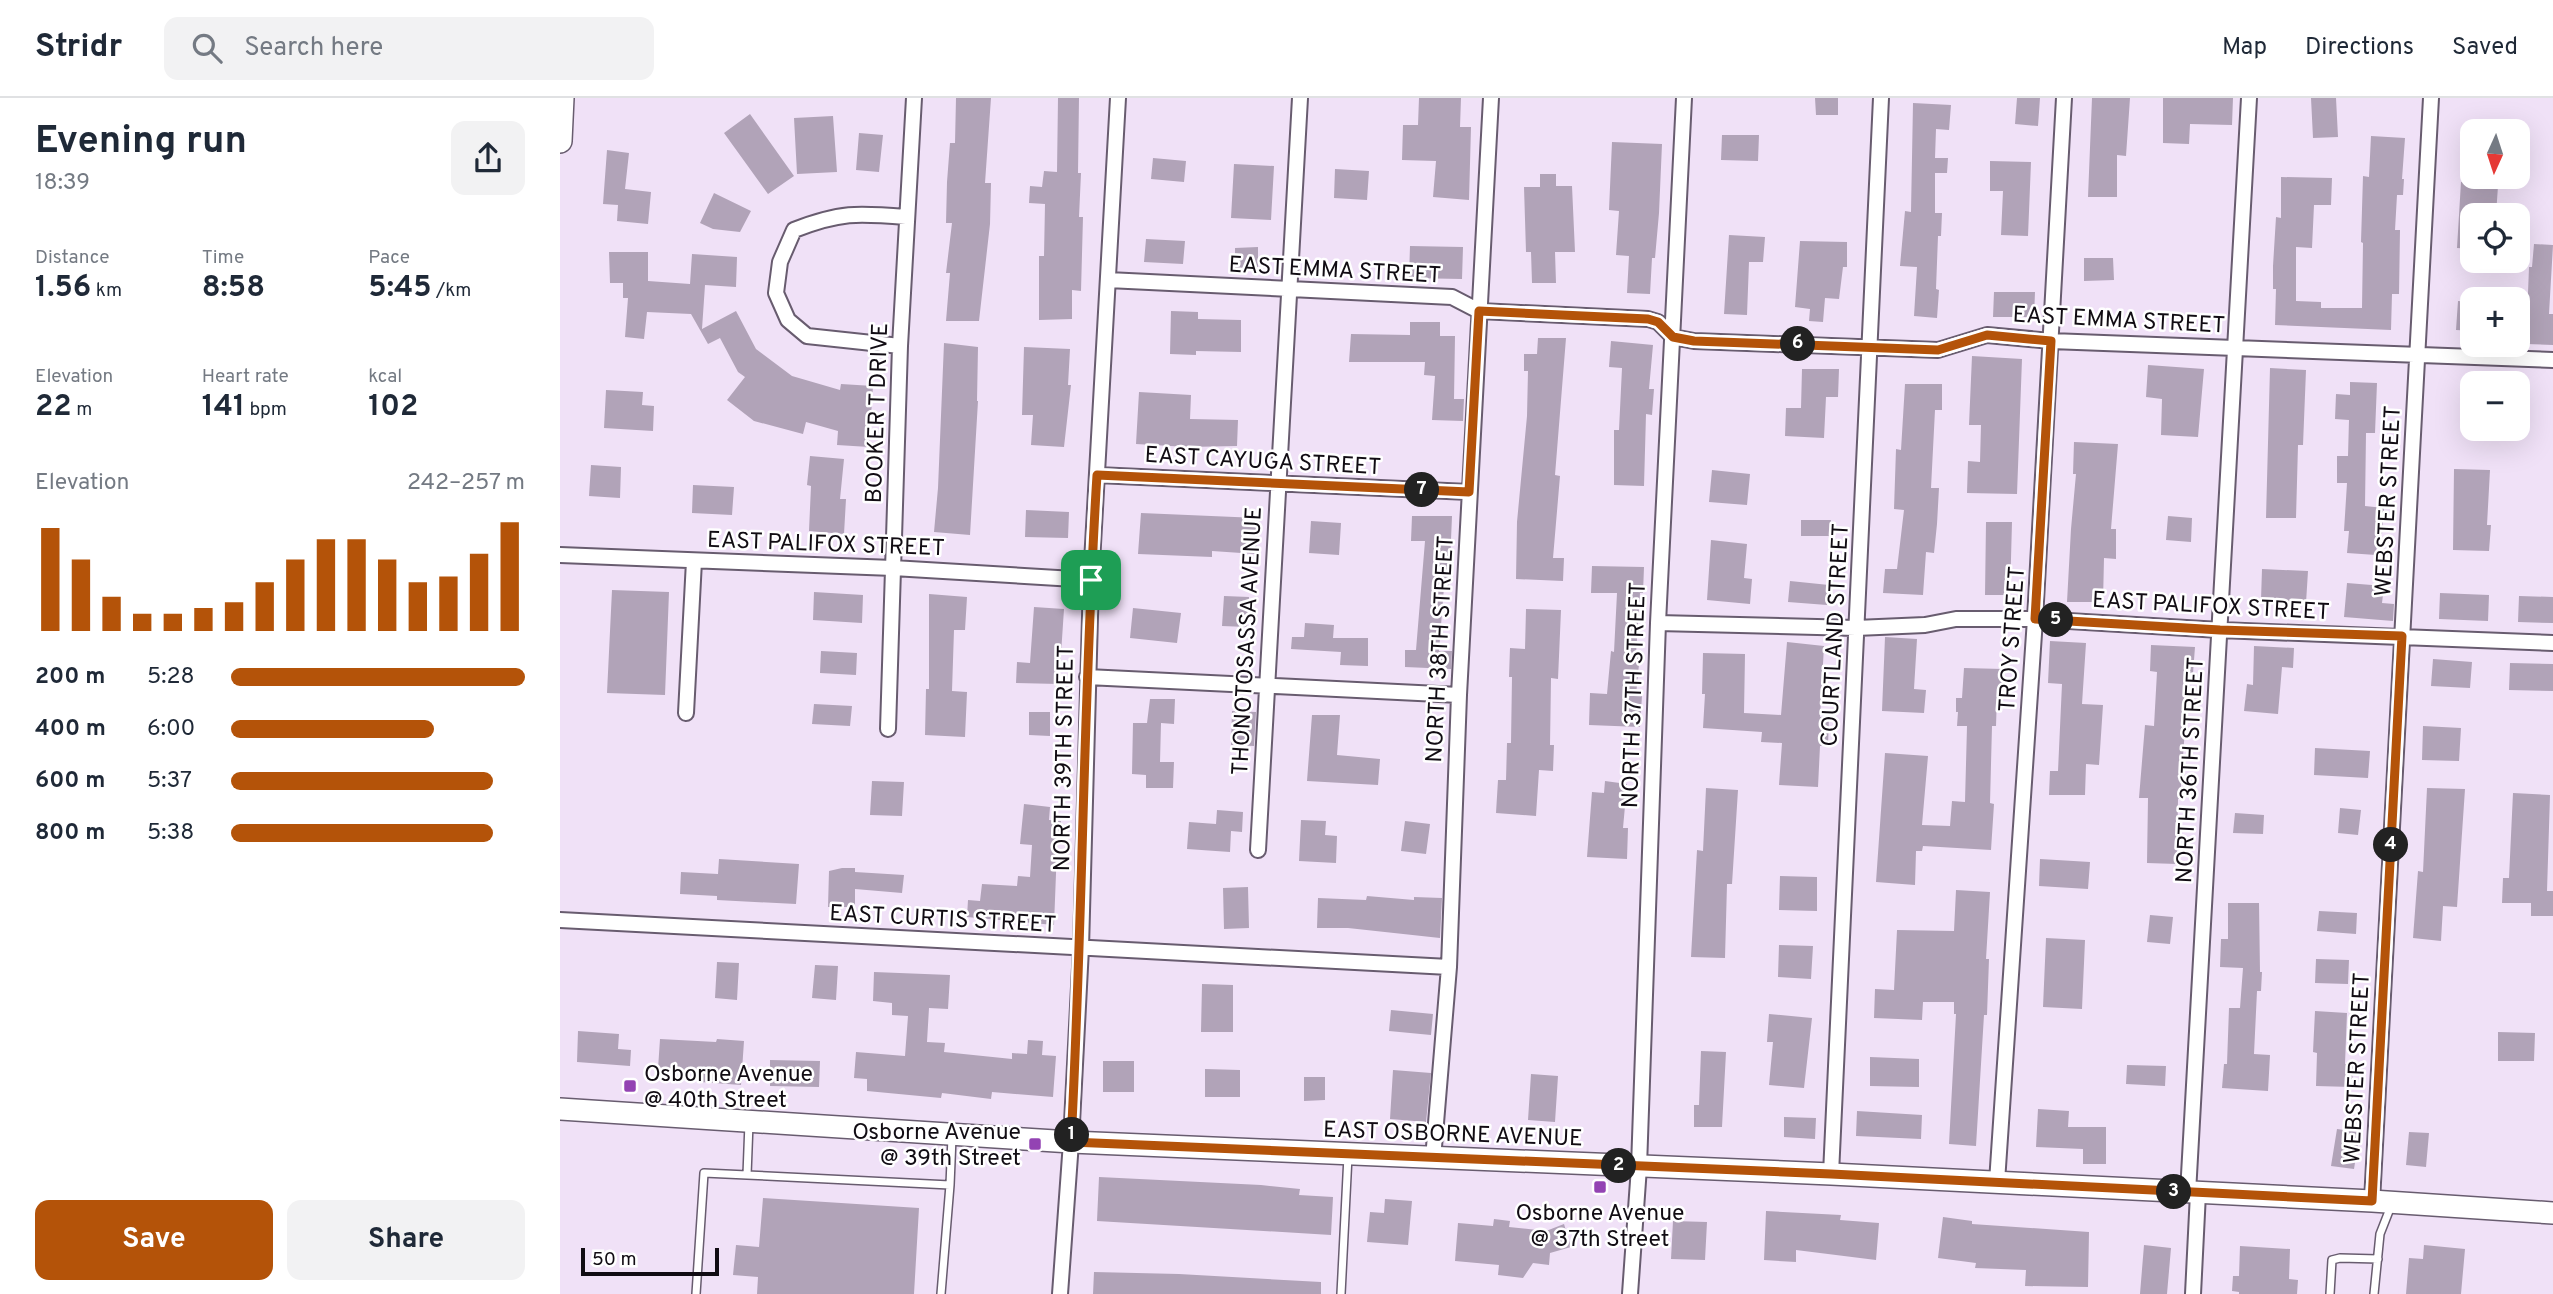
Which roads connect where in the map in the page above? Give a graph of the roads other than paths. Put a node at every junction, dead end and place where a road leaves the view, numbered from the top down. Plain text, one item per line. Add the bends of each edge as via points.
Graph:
1 (562, 98) edge
2 (914, 98) edge
3 (1118, 98) edge
4 (1300, 98) edge
5 (1491, 98) edge
6 (1684, 98) edge
7 (1881, 98) edge
8 (2064, 98) edge
9 (2249, 98) edge
10 (2431, 98) edge
11 (560, 141) edge
12 (906, 217) junction
13 (1108, 280) junction
14 (1287, 290) junction
15 (1479, 311) junction
16 (1673, 337) junction
17 (2051, 341) junction
18 (900, 346) junction
19 (1870, 346) junction
20 (2236, 348) junction
21 (2418, 355) junction
22 (2553, 360) edge
23 (1097, 475) junction
24 (1277, 484) junction
25 (1469, 492) junction
26 (560, 555) edge
27 (694, 561) junction
28 (893, 568) junction
29 (1091, 580) junction
30 (2035, 619) junction
31 (1658, 623) junction
32 (1856, 628) junction
33 (2220, 630) junction
34 (2402, 636) junction
35 (2553, 643) edge
36 (1087, 677) junction
37 (1268, 687) junction
38 (1459, 695) junction
39 (686, 713) dead end
40 (888, 729) dead end
41 (1258, 850) dead end
42 (560, 919) edge
43 (1081, 948) junction
44 (1449, 967) junction
45 (560, 1109) edge
46 (749, 1122) junction
47 (952, 1135) junction
48 (1071, 1142) junction
49 (1348, 1155) junction
50 (1433, 1159) junction
51 (1639, 1167) junction
52 (1831, 1174) junction
53 (747, 1175) junction
54 (1997, 1182) junction
55 (950, 1185) junction
56 (2193, 1193) junction
57 (2382, 1202) junction
58 (2553, 1213) edge
59 (2378, 1259) junction
60 (696, 1294) edge
61 (942, 1294) edge
62 (1060, 1294) edge
63 (1341, 1294) edge
64 (1630, 1294) edge
65 (2193, 1294) edge
66 (2330, 1294) edge
67 (2374, 1294) edge

1 - 11 main road
2 - 12 street, BOOKER T DRIVE
3 - 13 street, NORTH 39TH STREET
4 - 14 street, THONOTOSASSA AVENUE
5 - 15 street, NORTH 38TH STREET
6 - 16 street, NORTH 37TH STREET
7 - 19 street, COURTLAND STREET
8 - 17 street, TROY STREET
9 - 20 street, NORTH 36TH STREET
10 - 21 street, WEBSTER STREET
12 - 18 street, BOOKER T DRIVE
12 - 18 street via 857,213 826,217 793,230 780,262 776,293 788,320 807,336
13 - 14 street, EAST EMMA STREET
13 - 23 street, NORTH 39TH STREET
14 - 15 street, EAST EMMA STREET via 1452,297
14 - 24 street, THONOTOSASSA AVENUE
15 - 16 street, EAST EMMA STREET via 1648,319
15 - 25 street, NORTH 38TH STREET
16 - 19 street, EAST EMMA STREET
16 - 31 street, NORTH 37TH STREET
17 - 19 street, EAST EMMA STREET via 1987,335 1938,350
17 - 20 street, EAST EMMA STREET
17 - 30 street, TROY STREET
18 - 28 street, BOOKER T DRIVE
19 - 32 street, COURTLAND STREET
20 - 21 street, EAST EMMA STREET
20 - 33 street, NORTH 36TH STREET
21 - 22 street, EAST EMMA STREET
21 - 34 street, WEBSTER STREET
23 - 24 street, EAST CAYUGA STREET
23 - 29 street, NORTH 39TH STREET
24 - 25 street, EAST CAYUGA STREET
24 - 37 street, THONOTOSASSA AVENUE
25 - 38 street, NORTH 38TH STREET
26 - 27 street, EAST PALIFOX STREET
27 - 28 street, EAST PALIFOX STREET
27 - 39 street
28 - 29 street, EAST PALIFOX STREET
28 - 40 street, BOOKER T DRIVE
29 - 36 street, NORTH 39TH STREET
30 - 32 street, EAST PALIFOX STREET via 1956,619
30 - 33 street, EAST PALIFOX STREET
30 - 54 street, TROY STREET
31 - 32 street, EAST PALIFOX STREET
31 - 51 street, NORTH 37TH STREET
32 - 52 street, COURTLAND STREET
33 - 34 street, EAST PALIFOX STREET
33 - 56 street, NORTH 36TH STREET
34 - 35 street, EAST PALIFOX STREET
34 - 57 street, WEBSTER STREET
36 - 37 street
36 - 43 street, NORTH 39TH STREET
37 - 38 street
37 - 41 street, THONOTOSASSA AVENUE
38 - 44 street, NORTH 38TH STREET
42 - 43 street, EAST CURTIS STREET
43 - 44 street, EAST CURTIS STREET
43 - 48 street, NORTH 39TH STREET
44 - 50 street, NORTH 38TH STREET
45 - 46 street, EAST OSBORNE AVENUE
46 - 47 street, EAST OSBORNE AVENUE
46 - 53 lane
47 - 48 street, EAST OSBORNE AVENUE
47 - 55 lane
48 - 49 street, EAST OSBORNE AVENUE
48 - 62 street, NORTH 39TH STREET
49 - 50 street, EAST OSBORNE AVENUE
49 - 63 lane
50 - 51 street, EAST OSBORNE AVENUE
51 - 52 street, EAST OSBORNE AVENUE
51 - 64 street, NORTH 37TH STREET
52 - 54 street, EAST OSBORNE AVENUE
53 - 55 lane
53 - 60 lane via 705,1173
54 - 56 street, EAST OSBORNE AVENUE
55 - 61 lane
56 - 57 street, EAST OSBORNE AVENUE
56 - 65 street, NORTH 36TH STREET
57 - 58 street, EAST OSBORNE AVENUE
57 - 59 lane
59 - 66 lane via 2332,1260
59 - 67 lane

